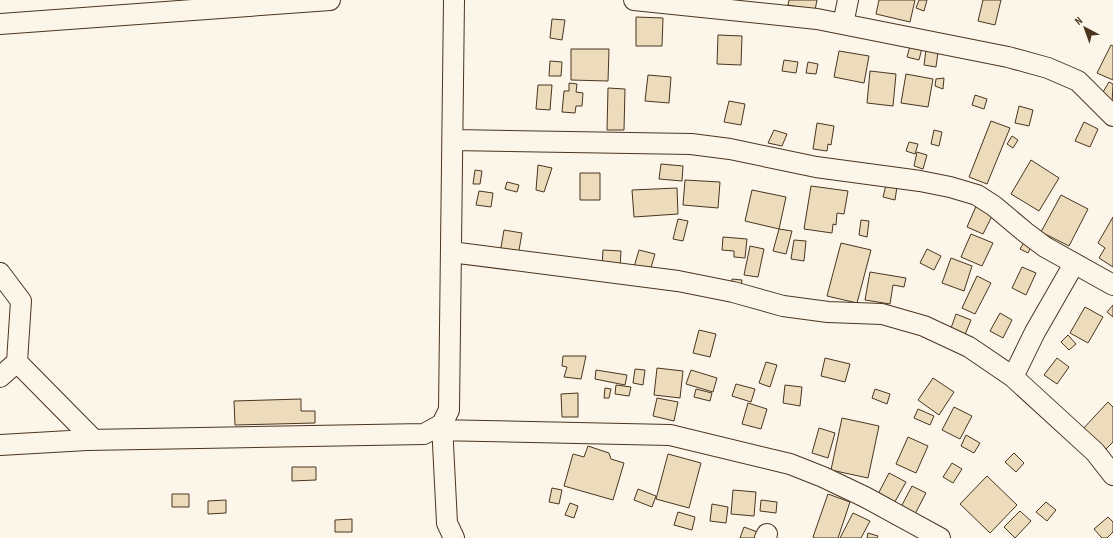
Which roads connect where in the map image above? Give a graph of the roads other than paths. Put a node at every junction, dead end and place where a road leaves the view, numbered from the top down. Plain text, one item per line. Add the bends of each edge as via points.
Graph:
1 (330, 0) edge
2 (454, 0) edge
3 (634, 0) edge
4 (848, 0) edge
5 (0, 24) edge
6 (843, 24) junction
7 (1113, 116) edge
8 (453, 140) junction
9 (451, 252) junction
10 (1074, 264) junction
11 (0, 273) edge
12 (1113, 285) edge
13 (17, 362) junction
14 (0, 377) edge
15 (1013, 377) junction
16 (440, 428) junction
17 (94, 440) junction
18 (0, 444) edge
19 (1113, 475) edge
20 (454, 538) edge
21 (940, 538) edge

1 - 5 street
2 - 8 street
3 - 6 street via 817,19
4 - 6 street
6 - 7 street via 1001,55 1048,68 1078,82
8 - 9 street
8 - 10 street via 690,144 730,149 816,167 950,186 977,195 1045,247
9 - 15 street via 678,281 733,292 783,306 828,312 882,314 924,326 969,347
9 - 16 street via 449,410
10 - 12 street
10 - 15 street via 1035,332
11 - 13 street via 21,301
13 - 14 street
13 - 17 street
15 - 19 street via 1095,452
16 - 17 street via 424,434
16 - 20 street via 448,523
16 - 21 street via 670,435 790,464 865,497
17 - 18 street

